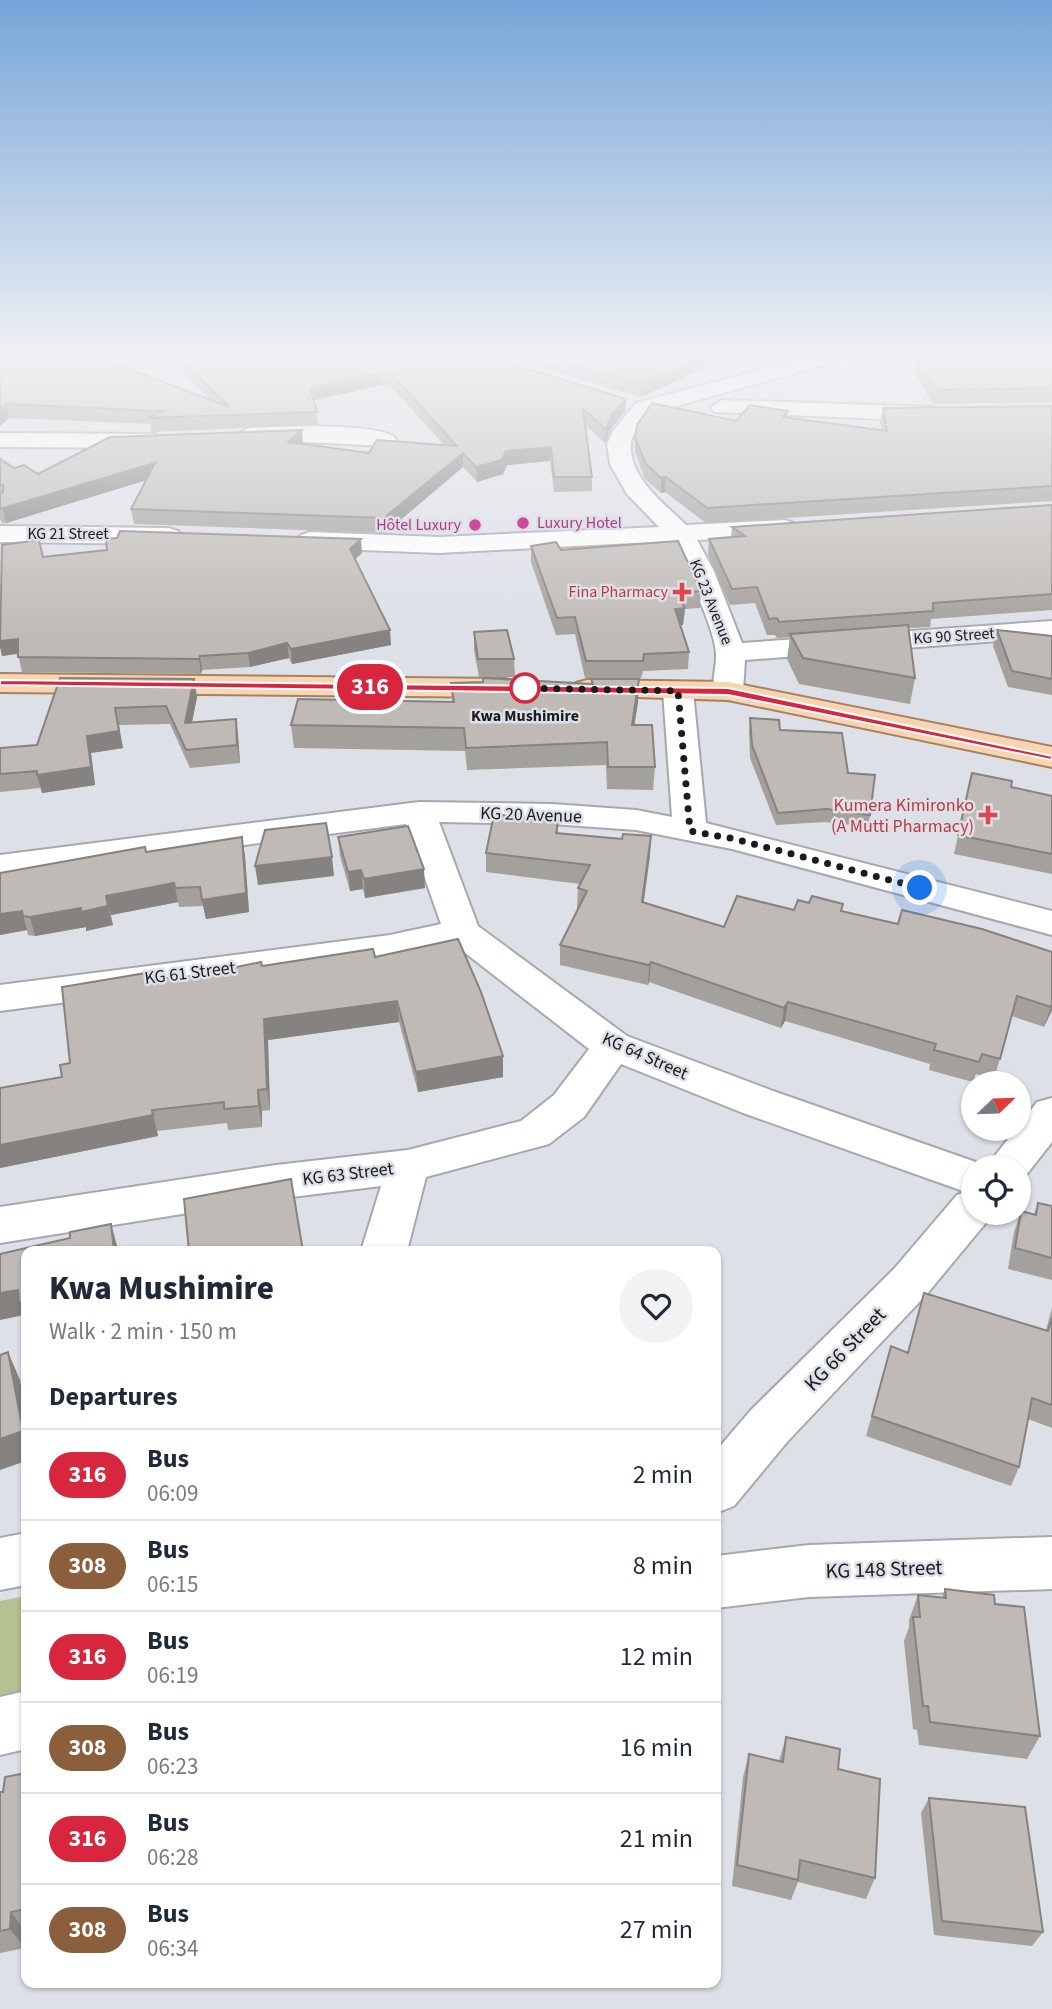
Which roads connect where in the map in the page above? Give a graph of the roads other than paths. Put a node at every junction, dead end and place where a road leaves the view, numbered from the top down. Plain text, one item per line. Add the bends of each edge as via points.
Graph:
1 (620, 450) edge
2 (805, 527) edge
3 (0, 534) edge
4 (681, 535) junction
5 (195, 537) edge
6 (289, 540) edge
7 (1052, 629) edge
8 (731, 652) junction
9 (0, 683) edge
10 (678, 691) junction
11 (728, 691) junction
12 (1052, 757) edge
13 (419, 812) junction
14 (690, 831) junction
15 (0, 866) edge
16 (1052, 923) edge
17 (461, 932) junction
18 (0, 998) edge
19 (613, 1046) junction
20 (1052, 1113) edge
21 (1018, 1155) edge
22 (408, 1166) junction
23 (961, 1174) edge
24 (961, 1221) edge
25 (0, 1226) edge
26 (385, 1246) edge
27 (721, 1483) edge
28 (21, 1560) edge
29 (1052, 1563) edge
30 (0, 1564) edge
31 (721, 1582) edge
32 (21, 1721) edge
33 (0, 1726) edge

1 - 4 street, KG 23 Avenue via 636,489
2 - 4 street
3 - 5 street, KG 21 Street
4 - 6 street via 439,545
4 - 8 street, KG 23 Avenue via 701,571
7 - 8 street, KG 90 Street
8 - 11 street, KG 23 Avenue
9 - 10 main road
10 - 11 main road
10 - 14 street
11 - 12 main road
13 - 14 street, KG 20 Avenue via 552,814 636,820
13 - 15 street, KG 20 Avenue
13 - 17 street
14 - 16 street, KG 20 Avenue
17 - 18 street, KG 61 Street via 390,947
17 - 19 street, KG 64 Street
19 - 22 street, KG 63 Street via 569,1106 534,1133
19 - 23 street, KG 64 Street
20 - 21 street
22 - 25 street, KG 63 Street
22 - 26 street
24 - 27 street, KG 66 Street
28 - 30 street
29 - 31 street, KG 148 Street via 808,1571
32 - 33 street

